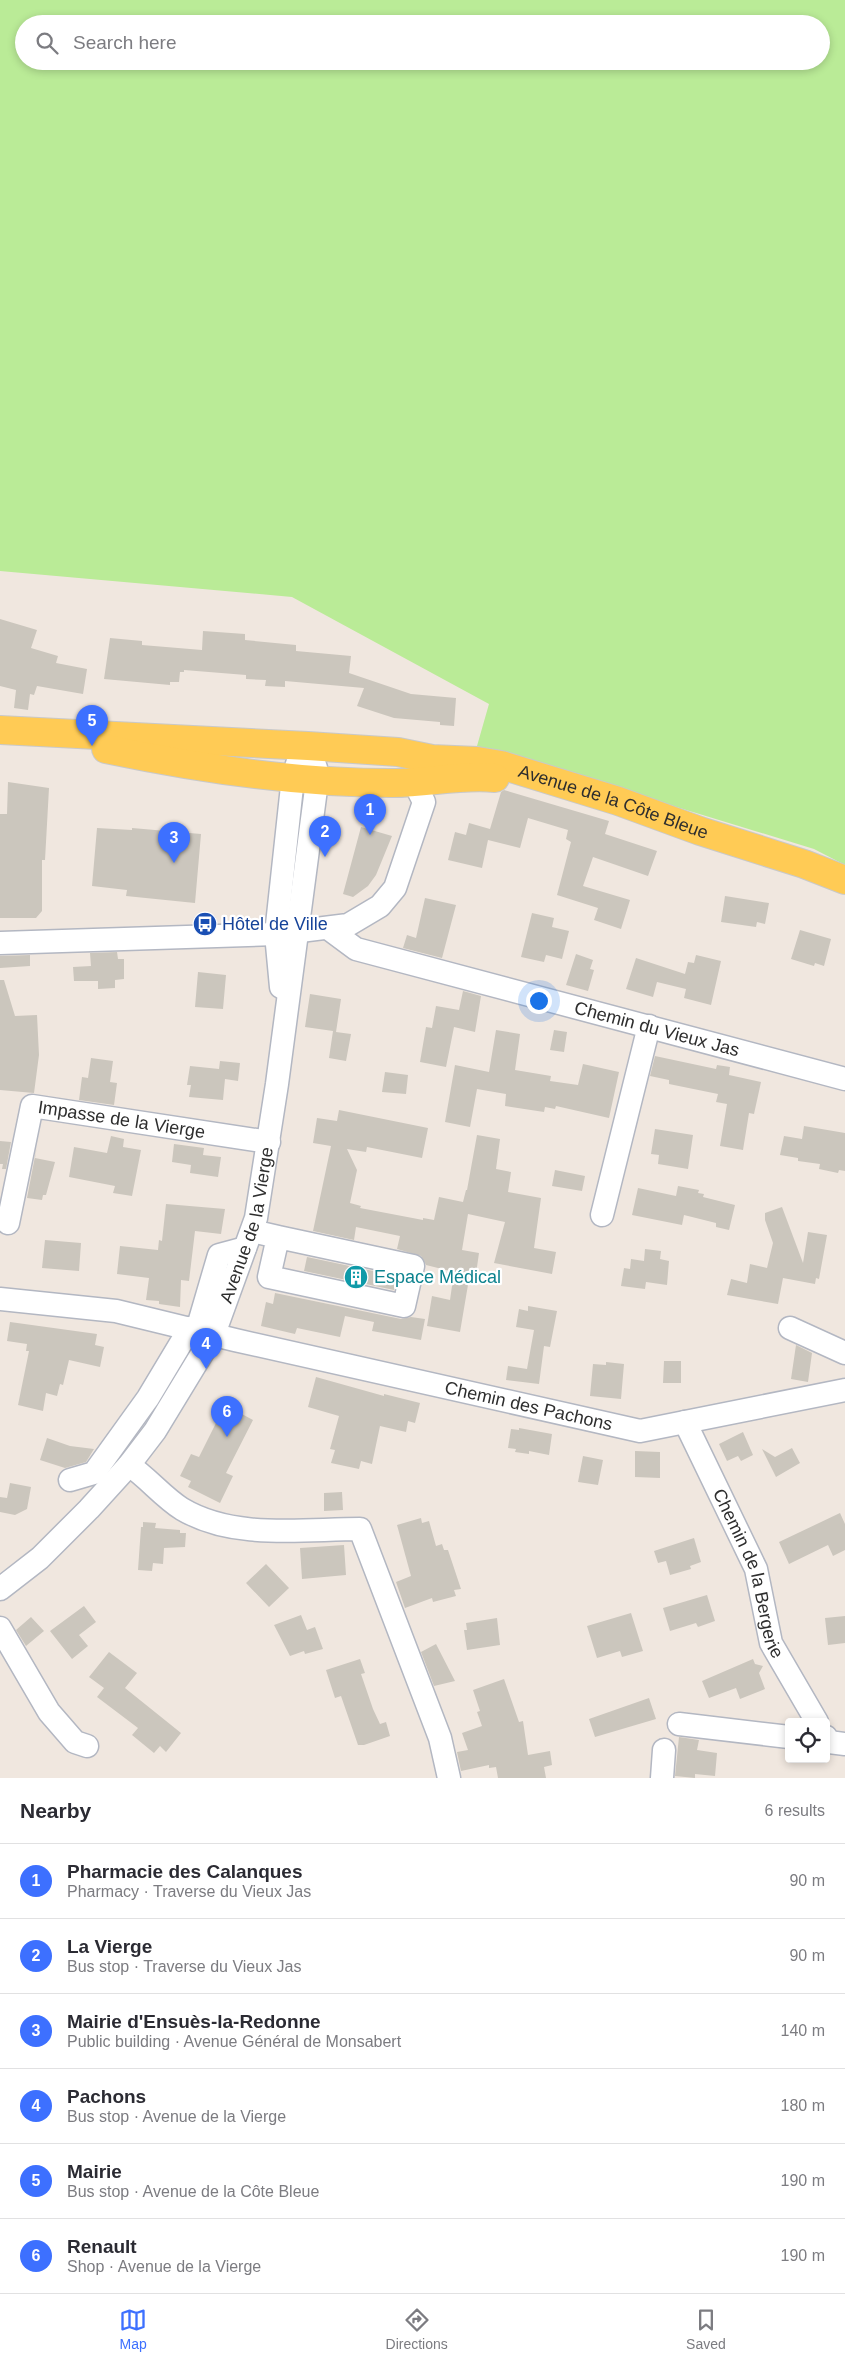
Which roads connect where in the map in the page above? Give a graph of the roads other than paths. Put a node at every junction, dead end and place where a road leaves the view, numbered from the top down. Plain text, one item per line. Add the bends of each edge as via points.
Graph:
1 (4, 730) edge
2 (308, 746) junction
3 (305, 778) junction
4 (419, 792) junction
5 (700, 831) junction
6 (845, 880) edge
7 (329, 929) junction
8 (287, 933) junction
9 (0, 943) edge
10 (649, 1026) junction
11 (845, 1079) edge
12 (269, 1142) junction
13 (602, 1216) dead end
14 (8, 1223) dead end
15 (278, 1237) junction
16 (248, 1239) junction
17 (0, 1300) edge
18 (790, 1328) dead end
19 (200, 1331) junction
20 (845, 1353) edge
21 (845, 1390) edge
22 (685, 1422) junction
23 (129, 1465) junction
24 (70, 1480) dead end
25 (0, 1589) edge
26 (0, 1628) edge
27 (815, 1718) edge
28 (679, 1724) dead end
29 (785, 1737) edge
30 (87, 1746) dead end
31 (664, 1750) dead end
32 (449, 1778) edge
33 (662, 1778) edge

1 - 2 main road, Avenue de la Côte Bleue
1 - 3 main road, Avenue de la Côte Bleue via 198,767
2 - 3 street
2 - 5 main road, Avenue de la Côte Bleue via 398,752 432,759 500,765 618,801
3 - 4 main road, Avenue de la Côte Bleue via 390,783
3 - 8 street, Avenue de la Vierge
4 - 5 main road, Avenue de la Côte Bleue via 493,778
4 - 7 street via 416,825 394,888 380,906 348,926
5 - 6 main road
7 - 8 street
7 - 10 street, Chemin du Vieux Jas via 356,949
8 - 9 street
8 - 12 street, Avenue de la Vierge via 284,1019
10 - 11 street, Chemin du Vieux Jas
10 - 13 street
12 - 14 street, Impasse de la Vierge via 32,1106
12 - 16 street, Avenue de la Vierge via 256,1218
15 - 15 street via 269,1277 404,1306 413,1266
15 - 16 street
16 - 19 street, Avenue de la Vierge
17 - 19 street, Chemin des Pachons via 116,1312
18 - 20 street
19 - 22 street, Chemin des Pachons via 640,1430
19 - 23 street, Avenue de la Vierge via 155,1431
19 - 24 street via 94,1472
21 - 22 street, Chemin des Pachons
22 - 27 street, Chemin de la Bergerie via 756,1569 770,1643
23 - 25 street, Avenue de la Vierge via 40,1558
23 - 32 street via 182,1509 210,1521 250,1530 360,1529 440,1738
26 - 30 street via 49,1712 74,1742
28 - 29 street
31 - 33 street

